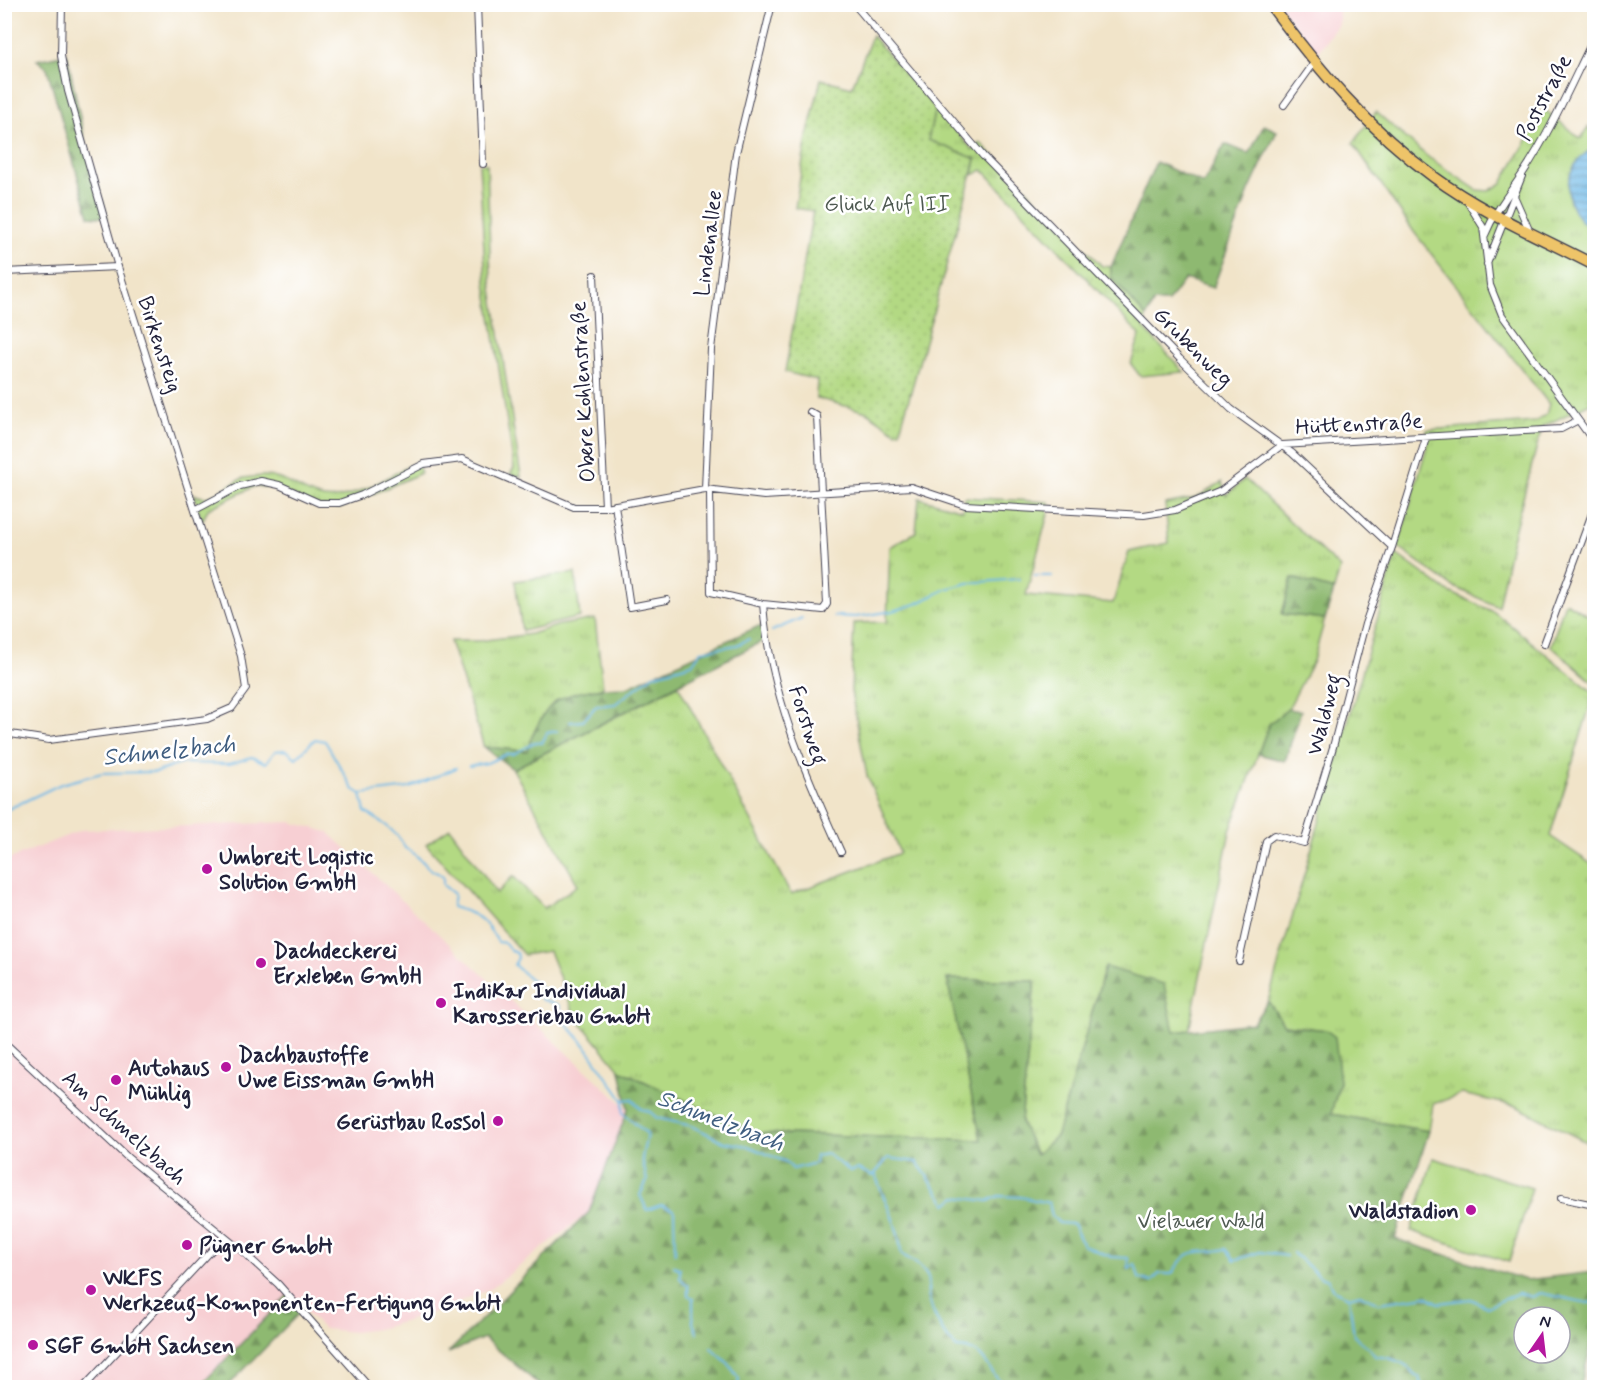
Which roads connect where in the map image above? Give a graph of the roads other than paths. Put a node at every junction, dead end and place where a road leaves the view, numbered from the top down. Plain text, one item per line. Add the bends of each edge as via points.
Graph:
1 (62, 4) edge
2 (477, 4) edge
3 (772, 4) edge
4 (854, 4) edge
5 (1270, 4) edge
6 (1594, 38) edge
7 (1314, 63) junction
8 (1284, 105) dead end
9 (483, 164) dead end
10 (1523, 173) junction
11 (1464, 197) junction
12 (1515, 198) junction
13 (1499, 217) junction
14 (1530, 233) junction
15 (1484, 236) junction
16 (1594, 265) edge
17 (118, 267) junction
18 (1486, 267) junction
19 (4, 272) edge
20 (594, 275) dead end
21 (810, 412) dead end
22 (1578, 420) junction
23 (1426, 438) junction
24 (1594, 441) edge
25 (1282, 445) junction
26 (874, 488) joint
27 (708, 490) junction
28 (821, 491) junction
29 (615, 505) junction
30 (605, 507) junction
31 (1594, 508) edge
32 (195, 510) junction
33 (1392, 547) junction
34 (667, 600) dead end
35 (763, 604) junction
36 (1544, 644) dead end
37 (4, 733) edge
38 (841, 852) dead end
39 (1239, 961) dead end
40 (4, 1042) edge
41 (1561, 1198) dead end
42 (1594, 1205) edge
43 (224, 1237) junction
44 (83, 1388) edge
45 (370, 1388) edge

1 - 17 street, Birkensteig via 62,56 68,91
2 - 9 street
3 - 27 street, Lindenallee via 736,153 711,348
4 - 25 street, Grubenweg via 983,156 1231,409
5 - 7 main road
6 - 10 street, Poststraße
7 - 8 street
7 - 11 main road via 1361,115 1432,176
10 - 12 street, Poststraße
10 - 13 street, Poststraße
11 - 13 main road
11 - 15 street
12 - 13 street, Poststraße
12 - 14 street
13 - 14 main road
13 - 15 street
13 - 18 street
14 - 16 main road
15 - 18 street
17 - 19 street
17 - 32 street, Birkensteig
18 - 22 street via 1502,315
20 - 30 street, Obere Kohlenstraße
21 - 28 street via 818,417
22 - 23 street, Hüttenstraße via 1561,429
22 - 24 street
23 - 25 street, Hüttenstraße
23 - 33 street, Waldweg
25 - 26 street, Hüttenstraße via 1221,491 1175,510 1144,515 965,505 911,488
25 - 33 street, Grubenweg
26 - 28 street, Obere Kohlenstraße
27 - 28 street, Obere Kohlenstraße via 764,496
27 - 29 street, Obere Kohlenstraße
27 - 35 street via 711,592
28 - 35 street via 827,604 823,609
29 - 30 street, Obere Kohlenstraße
29 - 34 street via 630,607
30 - 32 street, Obere Kohlenstraße via 574,507 462,459 424,464 339,502 319,503 261,481 240,486
31 - 36 street
32 - 37 street, Birkensteig via 241,656 246,689 232,708 207,719 49,740
33 - 39 street, Waldweg via 1365,624 1304,843 1274,835 1266,840
35 - 38 street, Forstweg via 766,642 781,706 798,757
40 - 43 street, Am Schmelzbach via 111,1142
41 - 42 street
43 - 44 street
43 - 45 street, Am Schmelzbach via 289,1294

